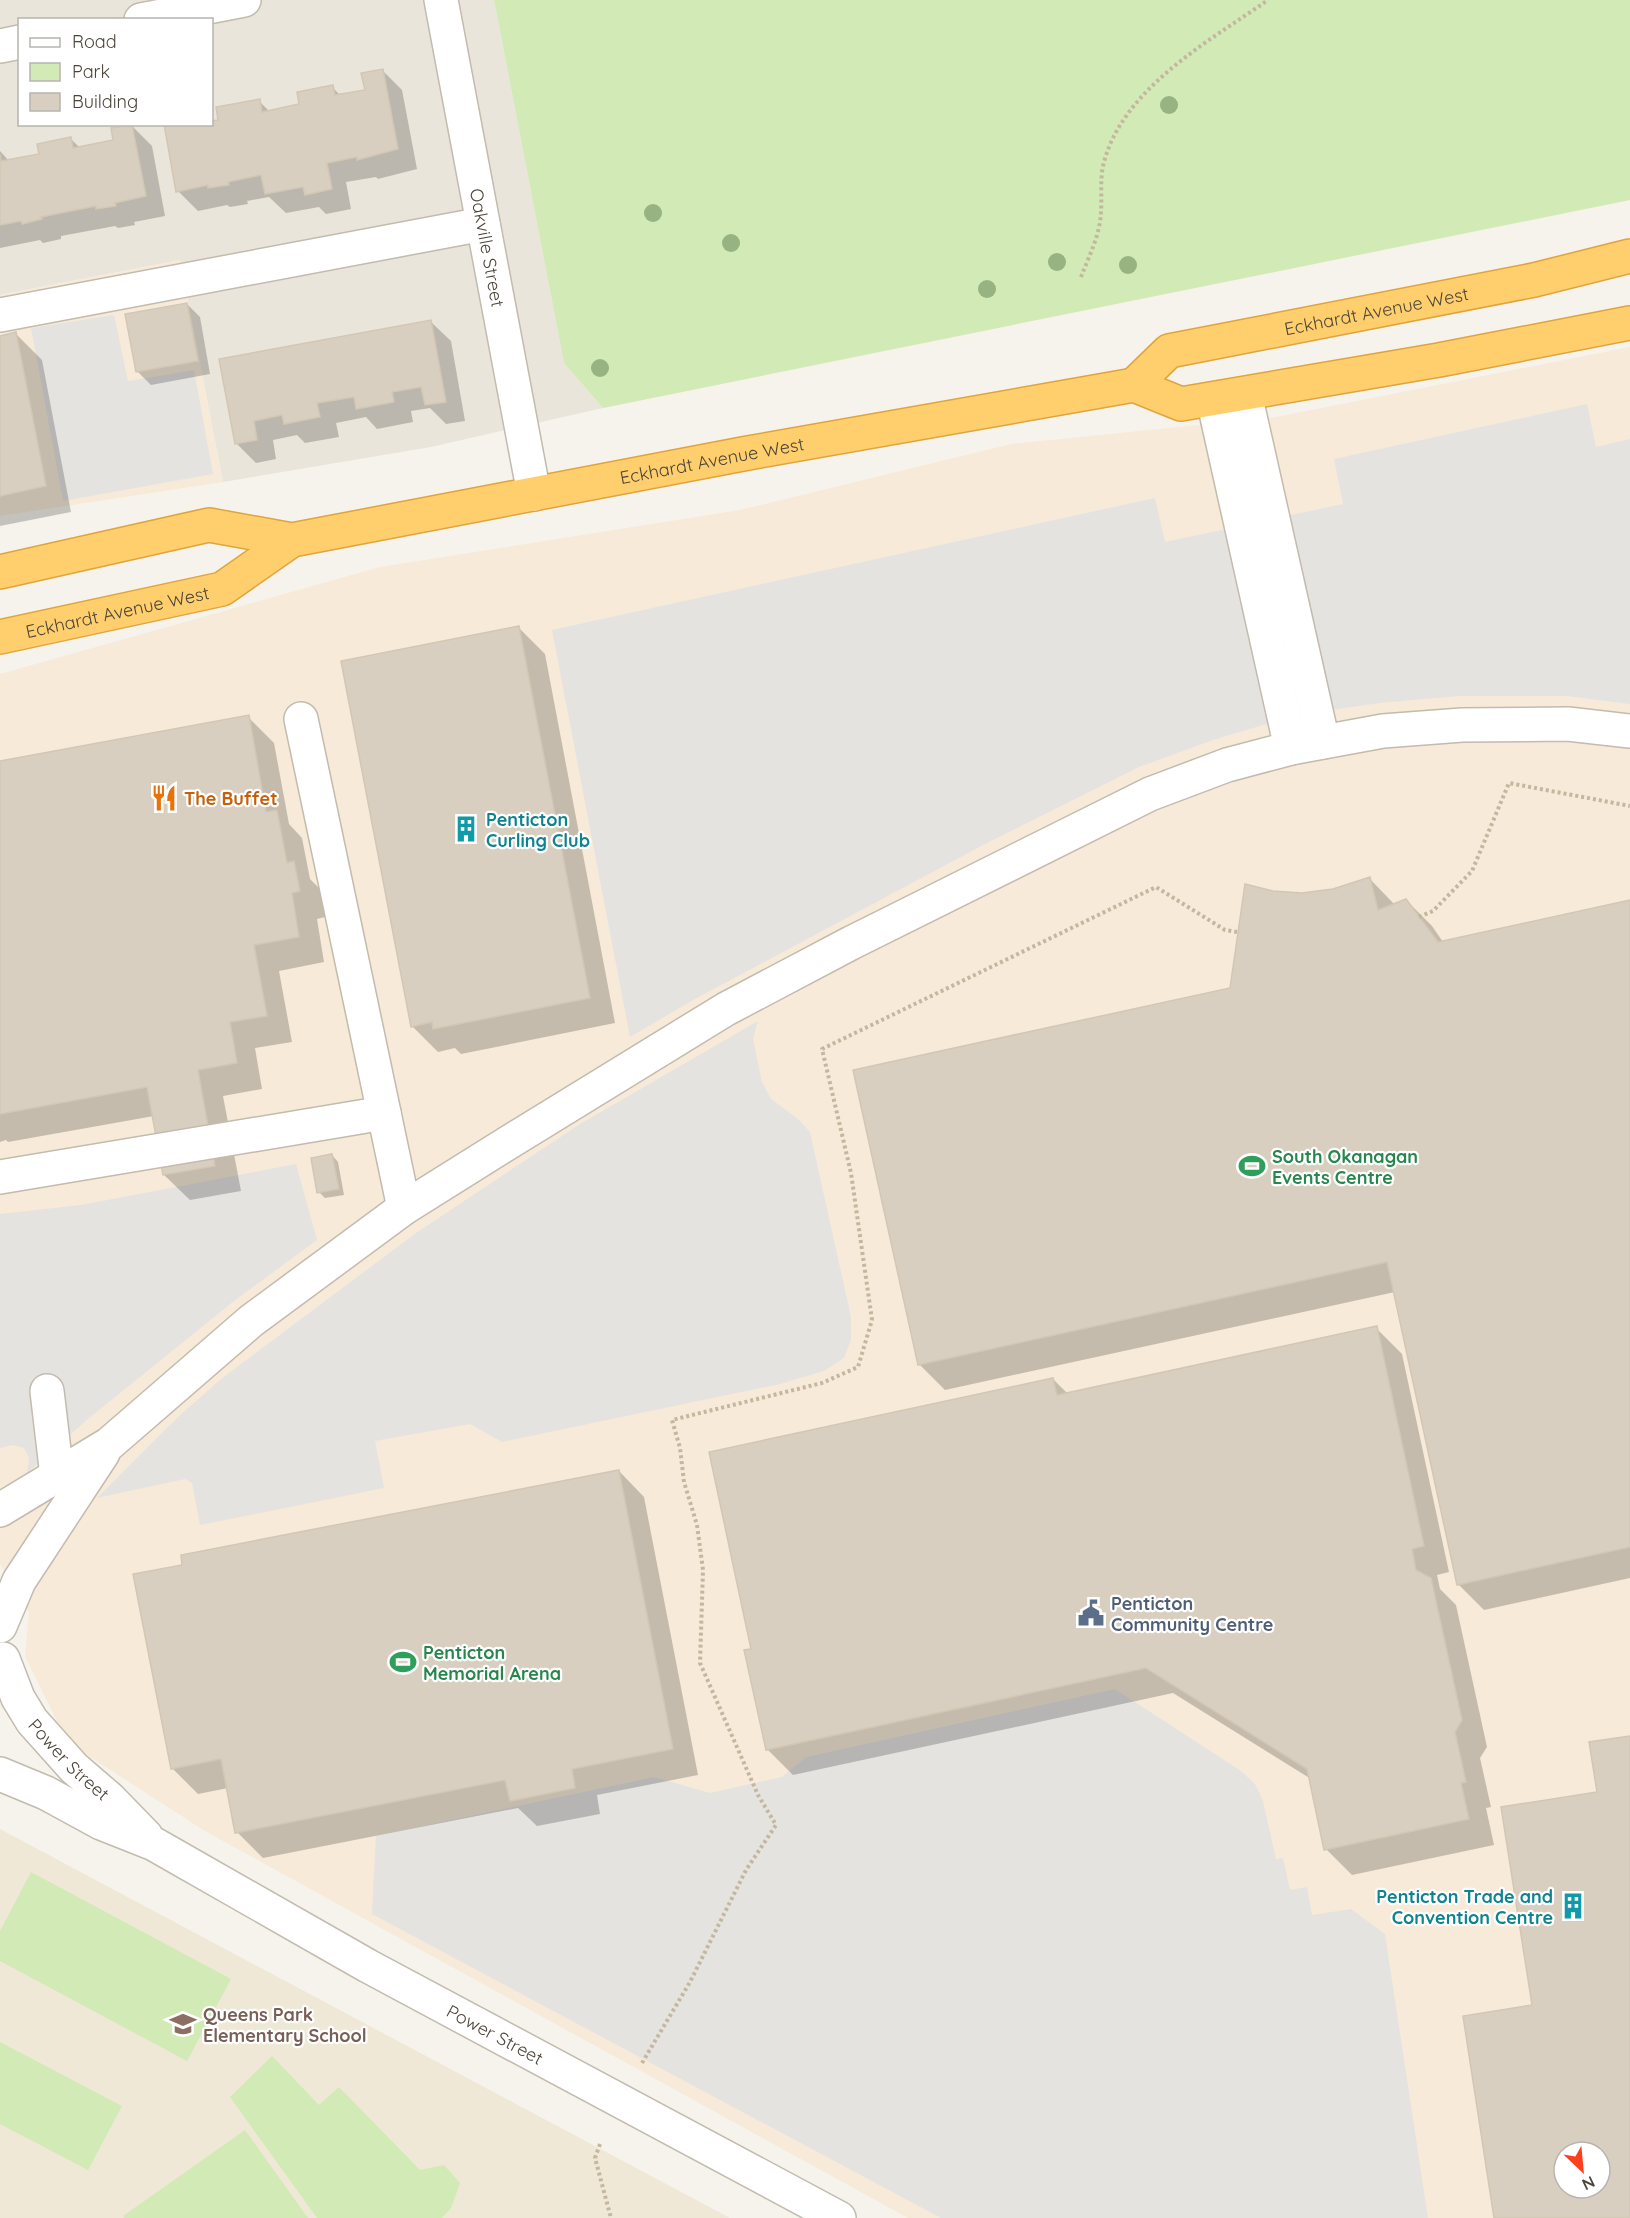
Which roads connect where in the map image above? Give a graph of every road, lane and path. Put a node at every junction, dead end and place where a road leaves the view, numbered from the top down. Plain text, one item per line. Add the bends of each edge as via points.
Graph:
1 (244, 0) edge
2 (441, 0) edge
3 (1268, 0) edge
4 (151, 18) edge
5 (18, 42) edge
6 (0, 46) edge
7 (483, 224) junction
8 (1630, 256) edge
9 (1081, 277) dead end
10 (0, 315) edge
11 (1630, 323) edge
12 (1134, 385) junction
13 (1245, 394) junction
14 (1213, 399) junction
15 (534, 494) junction
16 (292, 540) junction
17 (8, 568) edge
18 (0, 637) edge
19 (301, 719) dead end
20 (1630, 730) edge
21 (1323, 742) junction
22 (1290, 748) junction
23 (1630, 806) edge
24 (1419, 917) dead end
25 (1238, 932) dead end
26 (384, 1113) junction
27 (0, 1177) edge
28 (404, 1208) junction
29 (47, 1391) dead end
30 (109, 1444) junction
31 (57, 1476) junction
32 (0, 1510) edge
33 (0, 1626) edge
34 (1, 1653) edge
35 (0, 1774) edge
36 (154, 1844) junction
37 (642, 2063) dead end
38 (600, 2144) dead end
39 (611, 2218) edge
40 (839, 2218) edge

1 - 4 street
2 - 7 street, Oakville Street
3 - 9 path via 1177,63 1146,92 1114,135 1102,167 1097,238
5 - 6 street
7 - 10 street
7 - 15 street, Oakville Street
8 - 12 highway, Eckhardt Avenue West via 1534,280 1169,351
11 - 13 highway
12 - 14 highway via 1181,404
12 - 15 highway, Eckhardt Avenue West
13 - 14 highway
13 - 21 street
14 - 22 street
15 - 16 highway, Eckhardt Avenue West
16 - 17 highway, Eckhardt Avenue West via 208,525
16 - 18 highway, Eckhardt Avenue West via 222,590
19 - 26 street
20 - 21 street via 1568,724 1462,725 1383,731
21 - 22 street
22 - 28 street via 1227,765 1150,794 851,943 726,1010
23 - 24 path via 1509,783 1472,871 1433,911
25 - 37 path via 1225,930 1156,887 822,1049 852,1173 873,1320 858,1367 822,1383 672,1420 697,1525 703,1570 700,1663 758,1794 776,1825 746,1870 690,1982
26 - 27 street
26 - 28 street
28 - 30 street via 250,1321
29 - 31 street
30 - 31 street
30 - 33 street via 19,1581
31 - 32 street
34 - 36 street, Power Street via 18,1698 32,1721
35 - 36 street, Power Street via 46,1793 100,1823
36 - 40 street, Power Street via 368,1966
38 - 39 path via 595,2158

